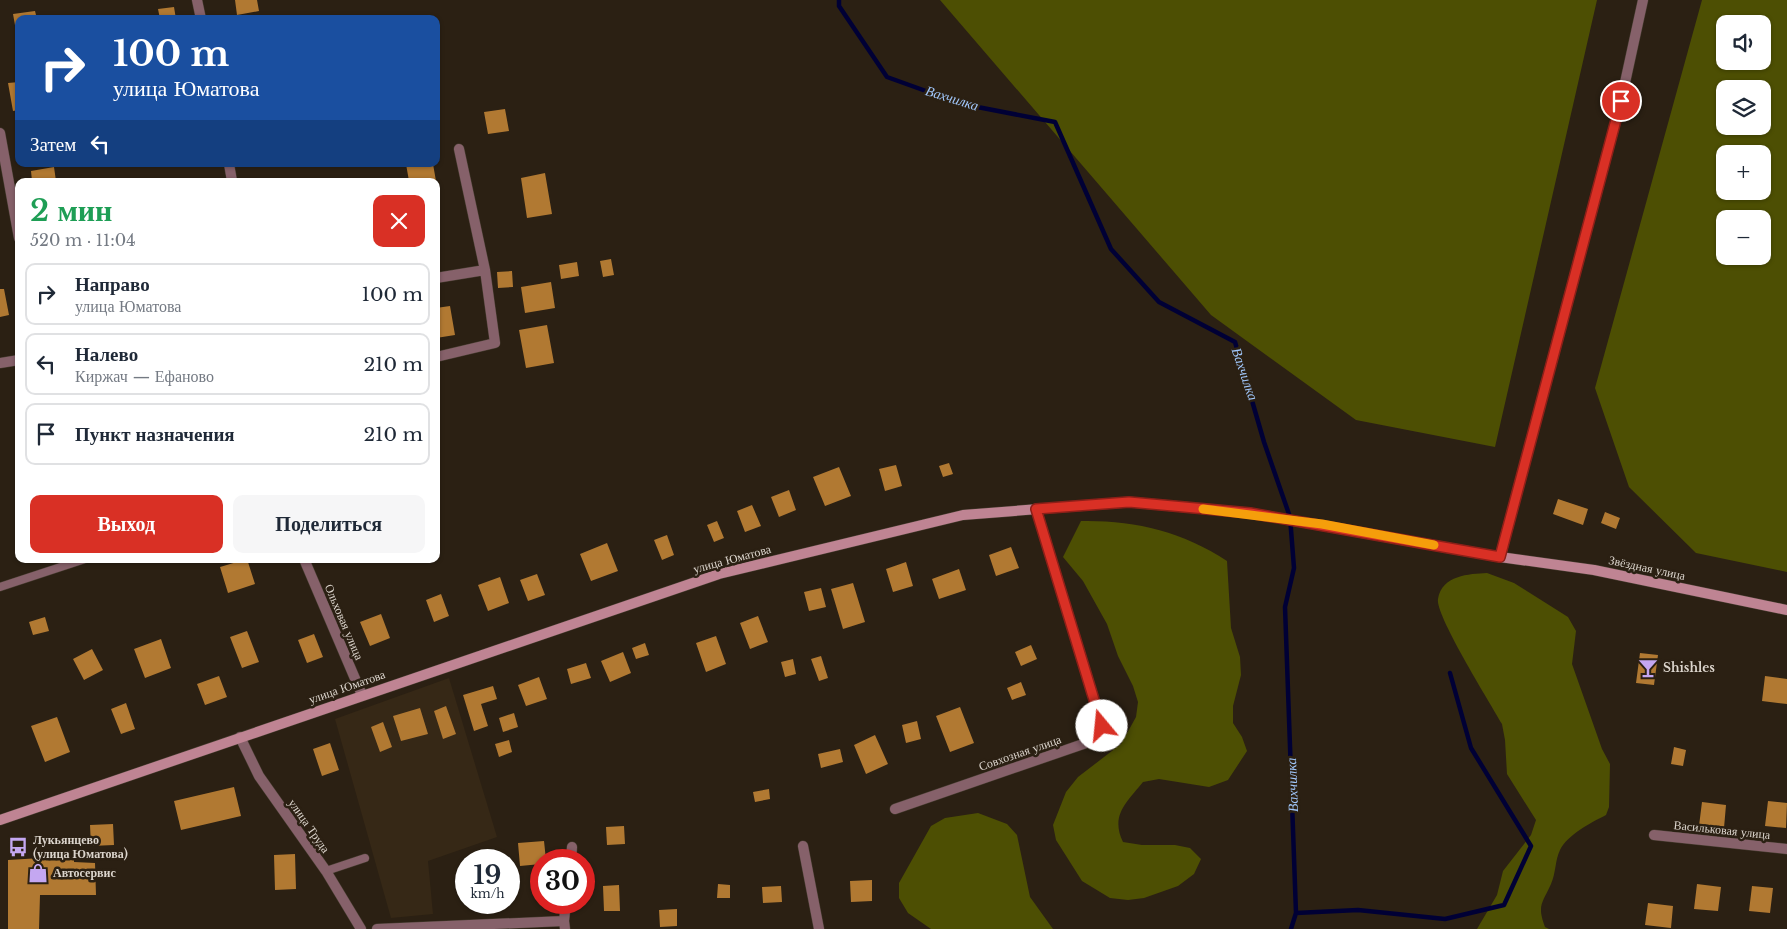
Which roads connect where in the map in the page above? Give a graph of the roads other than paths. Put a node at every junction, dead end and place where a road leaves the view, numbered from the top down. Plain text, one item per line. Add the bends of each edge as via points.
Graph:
1 (197, 0) edge
2 (1643, 0) edge
3 (200, 15) edge
4 (0, 132) edge
5 (459, 149) dead end
6 (15, 216) edge
7 (485, 270) junction
8 (440, 277) edge
9 (440, 356) edge
10 (15, 361) edge
11 (0, 363) edge
12 (1036, 509) junction
13 (1500, 557) junction
14 (74, 563) edge
15 (306, 563) edge
16 (0, 587) edge
17 (1787, 610) edge
18 (362, 695) junction
19 (240, 737) junction
20 (895, 809) dead end
21 (0, 820) edge
22 (1654, 835) dead end
23 (803, 846) dead end
24 (1787, 849) edge
25 (365, 858) dead end
26 (326, 871) junction
27 (565, 925) edge
28 (361, 929) edge
29 (378, 929) edge
30 (819, 929) edge

1 - 3 street
2 - 13 street via 1621,101
4 - 6 street
5 - 7 street
7 - 8 street
7 - 9 street via 494,342
10 - 11 street
12 - 13 main road, улица Юматова via 1129,502 1250,513
12 - 18 main road, улица Юматова via 963,515 719,574
12 - 20 street, Совхозная улица via 1102,726 1089,742
13 - 17 main road, Звёздная улица via 1594,570
14 - 16 lane
15 - 18 street, Ольховая улица
18 - 19 main road, улица Юматова
19 - 21 main road, улица Юматова
19 - 26 street, улица Труда via 259,776
22 - 24 street, Васильковая улица
23 - 30 street
25 - 26 lane
26 - 28 street, улица Труда
27 - 29 street

